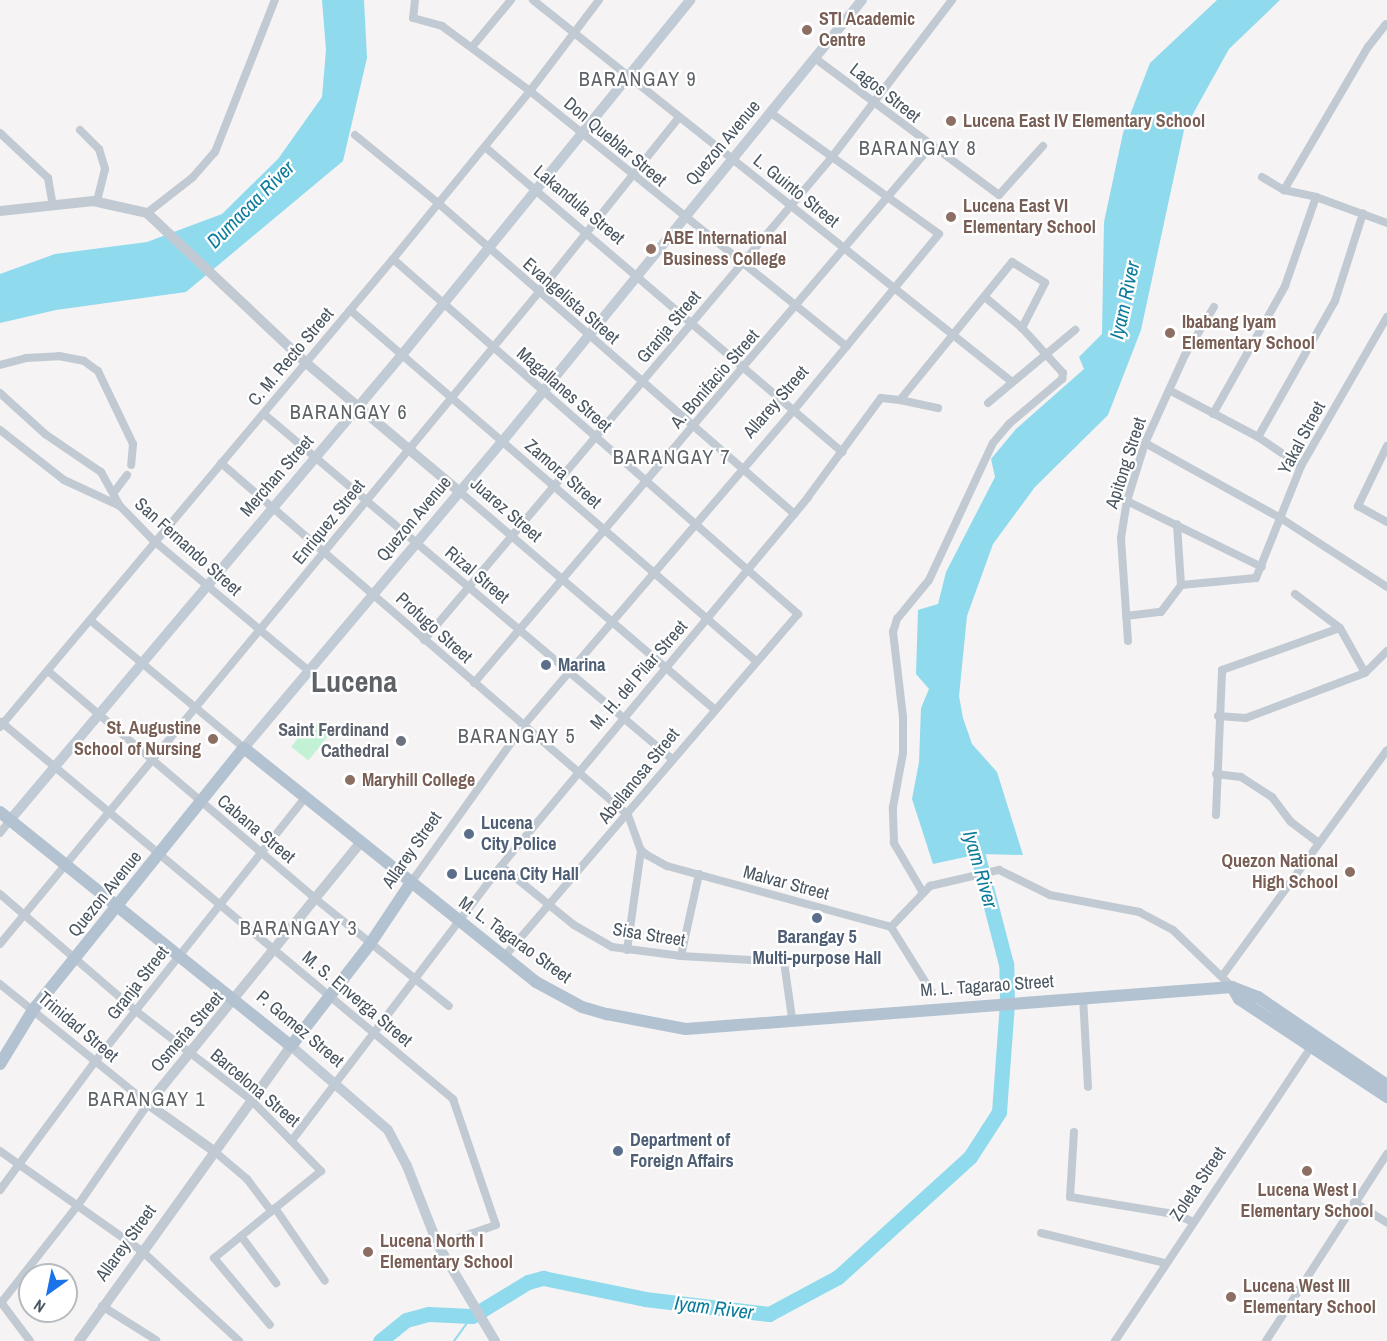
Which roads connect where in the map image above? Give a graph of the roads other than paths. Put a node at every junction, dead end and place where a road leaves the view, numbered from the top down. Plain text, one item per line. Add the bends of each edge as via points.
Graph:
1 (275, 0) edge
2 (415, 0) edge
3 (511, 0) edge
4 (533, 0) edge
5 (599, 0) edge
6 (690, 0) edge
7 (862, 0) edge
8 (952, 0) edge
9 (1386, 24) edge
10 (575, 33) junction
11 (472, 47) junction
12 (816, 59) junction
13 (631, 77) junction
14 (530, 91) junction
15 (874, 103) junction
16 (771, 113) junction
17 (679, 117) junction
18 (80, 130) dead end
19 (0, 133) edge
20 (584, 133) junction
21 (355, 135) dead end
22 (1043, 146) dead end
23 (485, 147) junction
24 (930, 147) junction
25 (832, 157) junction
26 (733, 159) junction
27 (631, 176) junction
28 (1262, 177) dead end
29 (537, 190) junction
30 (1284, 190) junction
31 (888, 197) junction
32 (1316, 197) junction
33 (97, 202) junction
34 (438, 203) junction
35 (54, 205) junction
36 (790, 206) junction
37 (0, 211) edge
38 (147, 213) junction
39 (1363, 213) junction
40 (684, 218) junction
41 (1387, 223) edge
42 (588, 231) junction
43 (489, 248) junction
44 (843, 248) junction
45 (393, 259) junction
46 (742, 263) junction
47 (639, 275) junction
48 (895, 288) junction
49 (539, 292) junction
50 (986, 298) junction
51 (444, 303) junction
52 (797, 307) junction
53 (1214, 307) dead end
54 (350, 310) junction
55 (1387, 317) edge
56 (693, 322) junction
57 (1022, 328) junction
58 (1075, 330) dead end
59 (955, 334) junction
60 (589, 336) junction
61 (847, 347) junction
62 (493, 349) junction
63 (1046, 355) junction
64 (400, 356) junction
65 (305, 362) junction
66 (0, 365) edge
67 (745, 367) junction
68 (1012, 382) junction
69 (642, 384) junction
70 (1169, 390) junction
71 (543, 391) junction
72 (0, 393) edge
73 (451, 399) junction
74 (900, 400) junction
75 (988, 403) dead end
76 (358, 406) junction
77 (938, 408) dead end
78 (794, 410) junction
79 (264, 414) junction
80 (1213, 414) junction
81 (692, 428) junction
82 (0, 430) edge
83 (1258, 437) junction
84 (597, 439) junction
85 (502, 442) junction
86 (1145, 443) junction
87 (1387, 446) edge
88 (409, 449) junction
89 (842, 452) junction
90 (316, 458) junction
91 (221, 463) junction
92 (132, 465) dead end
93 (1301, 466) junction
94 (741, 471) junction
95 (128, 475) dead end
96 (646, 482) junction
97 (554, 488) junction
98 (115, 491) junction
99 (460, 492) junction
100 (366, 501) junction
101 (1127, 501) junction
102 (120, 506) junction
103 (272, 507) junction
104 (794, 514) junction
105 (1282, 519) junction
106 (1387, 522) edge
107 (696, 524) junction
108 (1177, 524) junction
109 (605, 531) junction
110 (512, 537) junction
111 (154, 541) junction
112 (415, 543) junction
113 (325, 552) junction
114 (1262, 567) junction
115 (747, 571) junction
116 (654, 575) junction
117 (562, 580) junction
118 (205, 583) junction
119 (1182, 585) junction
120 (468, 587) junction
121 (1387, 587) edge
122 (1295, 594) dead end
123 (374, 595) junction
124 (798, 614) joint
125 (1126, 616) junction
126 (90, 620) junction
127 (706, 620) junction
128 (611, 622) junction
129 (1340, 628) junction
130 (519, 630) junction
131 (258, 631) junction
132 (424, 640) junction
133 (1128, 641) dead end
134 (1387, 651) edge
135 (756, 661) junction
136 (141, 662) junction
137 (664, 668) junction
138 (48, 670) junction
139 (310, 672) junction
140 (568, 672) junction
141 (1365, 673) junction
142 (474, 683) junction
143 (195, 708) junction
144 (714, 709) junction
145 (98, 714) junction
146 (1218, 716) junction
147 (623, 717) junction
148 (1, 724) edge
149 (523, 726) junction
150 (244, 748) junction
151 (1387, 750) edge
152 (672, 759) junction
153 (151, 760) junction
154 (54, 766) junction
155 (577, 771) junction
156 (1216, 774) junction
157 (305, 798) junction
158 (201, 802) junction
159 (0, 812) edge
160 (109, 813) junction
161 (628, 815) junction
162 (1216, 815) dead end
163 (10, 820) junction
164 (0, 833) edge
165 (1318, 842) junction
166 (360, 843) junction
167 (640, 850) junction
168 (262, 852) junction
169 (160, 855) junction
170 (65, 864) junction
171 (501, 866) junction
172 (699, 874) junction
173 (410, 884) junction
174 (922, 891) junction
175 (0, 894) edge
176 (317, 900) junction
177 (118, 905) junction
178 (220, 905) junction
179 (549, 905) junction
180 (24, 914) junction
181 (459, 922) junction
182 (891, 927) junction
183 (0, 944) edge
184 (370, 944) junction
185 (627, 950) junction
186 (275, 951) junction
187 (179, 956) junction
188 (681, 956) junction
189 (504, 957) junction
190 (75, 959) junction
191 (1223, 975) junction
192 (416, 980) junction
193 (0, 984) edge
194 (1232, 987) junction
195 (931, 991) dead end
196 (1083, 997) junction
197 (330, 998) junction
198 (236, 1000) junction
199 (450, 1006) dead end
200 (33, 1010) junction
201 (136, 1011) junction
202 (792, 1018) junction
203 (376, 1034) junction
204 (291, 1046) junction
205 (1311, 1047) junction
206 (188, 1053) junction
207 (94, 1063) junction
208 (0, 1064) edge
209 (337, 1084) junction
210 (1387, 1086) edge
211 (1088, 1087) dead end
212 (1387, 1097) edge
213 (251, 1100) junction
214 (148, 1104) junction
215 (1074, 1132) dead end
216 (293, 1139) junction
217 (0, 1151) edge
218 (214, 1151) junction
219 (1387, 1154) edge
220 (20, 1163) junction
221 (0, 1190) edge
222 (1354, 1202) junction
223 (78, 1205) junction
224 (273, 1209) junction
225 (1191, 1221) junction
226 (1387, 1223) edge
227 (1041, 1233) dead end
228 (241, 1236) junction
229 (438, 1245) junction
230 (143, 1252) junction
231 (1165, 1263) junction
232 (324, 1281) dead end
233 (276, 1283) dead end
234 (1, 1302) edge
235 (102, 1306) junction
236 (270, 1325) dead end
237 (239, 1339) edge
238 (156, 1340) edge
239 (30, 1341) edge
240 (79, 1341) edge
241 (495, 1341) edge
242 (1114, 1341) edge
243 (1266, 1341) edge

1 - 38 street via 215,152 193,177
2 - 11 street, Don Queblar Street via 413,18 442,26
3 - 11 street
4 - 10 street, L. Guinto Street
5 - 10 street, C. M. Recto Street
6 - 13 main road, Merchan Street
7 - 12 main road, Quezon Avenue
8 - 15 street, Granja Street
9 - 30 street via 1368,47
10 - 13 street, L. Guinto Street
10 - 14 street, C. M. Recto Street
11 - 14 street, Don Queblar Street
12 - 15 street, Lagos Street
12 - 16 main road, Quezon Avenue
13 - 17 street, L. Guinto Street
13 - 20 main road, Merchan Street
14 - 20 street, Don Queblar Street
14 - 23 street, C. M. Recto Street
15 - 24 street, Lagos Street
15 - 25 street, Granja Street
16 - 25 street
16 - 26 main road, Quezon Avenue
17 - 26 street, L. Guinto Street
17 - 27 street, Enriquez Street
18 - 33 street via 99,149 105,169
19 - 35 street via 48,178
20 - 27 street, Don Queblar Street
20 - 29 main road, Merchan Street
21 - 34 street, Evangelista Street
22 - 24 street, Lagos Street via 999,195
23 - 29 street, Lakandula Street
23 - 34 street, C. M. Recto Street
24 - 31 street, A. Bonifacio Street
25 - 31 street
25 - 36 street, Granja Street
26 - 36 street, L. Guinto Street
26 - 40 main road, Quezon Avenue
27 - 40 street, Don Queblar Street
27 - 42 street, Enriquez Street
28 - 30 street
29 - 42 street, Lakandula Street
29 - 43 main road, Merchan Street
30 - 32 street
31 - 44 street, A. Bonifacio Street
31 - 48 street, Allarey Street via 939,234
32 - 39 street
32 - 80 street via 1285,286
33 - 35 street
33 - 38 street
34 - 43 street, Evangelista Street
34 - 45 street, C. M. Recto Street
35 - 37 street
36 - 44 street, L. Guinto Street
36 - 46 street, Granja Street
38 - 65 street, Juarez Street
39 - 41 street
39 - 83 street via 1335,301
40 - 46 street, Don Queblar Street
40 - 47 main road, Quezon Avenue
42 - 47 street, Lakandula Street
42 - 49 street, Enriquez Street
43 - 49 street, Evangelista Street
43 - 51 main road, Merchan Street
44 - 48 street, L. Guinto Street
44 - 52 street, A. Bonifacio Street
45 - 51 street, Magallanes Street
45 - 54 street, C. M. Recto Street
46 - 52 street, Don Queblar Street
46 - 56 street, Granja Street
47 - 56 street, Lakandula Street
47 - 60 main road, Quezon Avenue
48 - 59 street, L. Guinto Street
48 - 61 street, Allarey Street
49 - 60 street, Evangelista Street
49 - 62 street, Enriquez Street
50 - 57 street
50 - 57 street via 1012,262 1045,284
50 - 59 street
51 - 62 street, Magallanes Street
51 - 64 main road, Merchan Street
52 - 61 street, Don Queblar Street
52 - 67 street, A. Bonifacio Street
53 - 70 street, Apitong Street
54 - 64 street, Zamora Street
54 - 65 street, C. M. Recto Street
55 - 93 street, Yakal Street
56 - 67 street, Lakandula Street
56 - 69 street, Granja Street
57 - 63 street
58 - 63 street
59 - 68 street, L. Guinto Street
59 - 74 street
60 - 69 street, Evangelista Street
60 - 71 main road, Quezon Avenue
61 - 78 street, Allarey Street
62 - 71 street, Magallanes Street
62 - 73 street, Enriquez Street
63 - 68 street
63 - 174 street via 1063,373 1062,379 1009,424 993,443 929,580 897,619 893,632 903,717 903,753 893,807 894,843
64 - 73 street, Zamora Street
64 - 76 main road, Merchan Street
65 - 76 street, Juarez Street
65 - 79 street, C. M. Recto Street
66 - 92 street via 59,356 84,361 98,371 134,444
67 - 78 street, Lakandula Street
67 - 81 street, A. Bonifacio Street
68 - 75 street
69 - 81 street, Evangelista Street
69 - 84 street, Granja Street
70 - 80 street
70 - 86 street, Apitong Street
71 - 84 street, Magallanes Street
71 - 85 main road, Quezon Avenue
72 - 98 street, San Fernando Street via 45,434 101,472
73 - 85 street, Zamora Street
73 - 88 street, Enriquez Street
74 - 77 street
74 - 89 street, M. H. del Pilar Street via 881,398
76 - 88 street, Juarez Street
76 - 90 main road, Merchan Street
78 - 89 street, Lakandula Street
78 - 94 street, Allarey Street
79 - 90 street, Rizal Street
79 - 91 street, C. M. Recto Street
80 - 83 street
81 - 94 street, Evangelista Street
81 - 96 street, A. Bonifacio Street
82 - 102 street via 64,480
83 - 93 street
84 - 96 street, Magallanes Street
84 - 97 street, Granja Street
85 - 97 street, Zamora Street
85 - 99 main road, Quezon Avenue
86 - 101 street, Apitong Street
86 - 105 street
87 - 106 street via 1358,506
88 - 99 street, Juarez Street
88 - 100 street, Enriquez Street
89 - 104 street, M. H. del Pilar Street
90 - 100 street, Rizal Street
90 - 103 main road, Merchan Street
91 - 103 street, Profugo Street
91 - 111 street, C. M. Recto Street
93 - 105 street, Yakal Street
94 - 104 street, Evangelista Street
94 - 107 street, Allarey Street
95 - 98 street
96 - 107 street, Magallanes Street
96 - 109 street, A. Bonifacio Street
97 - 109 street, Zamora Street
97 - 110 street, Granja Street
98 - 102 street, San Fernando Street
99 - 110 street, Juarez Street
99 - 112 main road, Quezon Avenue
100 - 112 street, Rizal Street
100 - 113 street, Enriquez Street
101 - 108 street
101 - 125 street, Apitong Street via 1121,538
102 - 111 street, San Fernando Street
103 - 113 street, Profugo Street
103 - 118 main road, Merchan Street
104 - 115 street, M. H. del Pilar Street
105 - 114 street, Yakal Street
105 - 121 street
107 - 115 street, Magallanes Street
107 - 116 street, Allarey Street
108 - 114 street
108 - 119 street
109 - 116 street, Zamora Street
109 - 117 street, A. Bonifacio Street
110 - 117 street, Juarez Street
110 - 120 street, Granja Street
111 - 118 street, San Fernando Street
111 - 126 street, C. M. Recto Street
112 - 120 street, Rizal Street
112 - 123 main road, Quezon Avenue
113 - 123 street, Profugo Street
113 - 131 street, Enriquez Street
114 - 119 street, Yakal Street via 1256,578
115 - 124 street, Magallanes Street
115 - 127 street, M. H. del Pilar Street
116 - 127 street, Zamora Street
116 - 128 street, Allarey Street
117 - 128 street, Juarez Street
117 - 130 street, A. Bonifacio Street
118 - 131 street, San Fernando Street
118 - 136 main road, Merchan Street
119 - 125 street via 1161,612
120 - 130 street, Rizal Street
120 - 132 street, Granja Street
122 - 129 street
123 - 132 street, Profugo Street
123 - 139 main road, Quezon Avenue
124 - 135 street, Abellanosa Street
125 - 133 street, Apitong Street
126 - 136 street, M. L. Tagarao Street
126 - 138 street, C. M. Recto Street
127 - 135 street, Zamora Street
127 - 137 street, M. H. del Pilar Street
128 - 137 street, Juarez Street
128 - 140 street, Allarey Street
129 - 141 street
129 - 146 street via 1222,670
130 - 140 street, Rizal Street
130 - 142 street, A. Bonifacio Street
131 - 139 street, San Fernando Street
131 - 143 street, Enriquez Street
132 - 142 street, Profugo Street
134 - 141 street
135 - 144 street, Abellanosa Street
136 - 143 street, M. L. Tagarao Street
136 - 145 main road, Merchan Street
137 - 144 street, Juarez Street
137 - 147 street, M. H. del Pilar Street
138 - 145 street, Cabana Street
138 - 148 street, C. M. Recto Street
139 - 150 main road, Quezon Avenue
140 - 147 street, Rizal Street
140 - 149 street, Allarey Street
141 - 146 street via 1246,718
142 - 149 street, Profugo Street
143 - 150 street, M. L. Tagarao Street
143 - 153 street, Enriquez Street
144 - 152 street, Abellanosa Street
145 - 153 street, Cabana Street
145 - 154 main road, Merchan Street
146 - 156 street
147 - 152 street, Rizal Street
147 - 155 street, M. H. del Pilar Street
148 - 154 street, M. S. Enverga Street
149 - 155 street, Profugo Street
149 - 173 street, Allarey Street
150 - 157 main road, M. L. Tagarao Street
150 - 158 main road, Quezon Avenue
151 - 165 street
152 - 161 street, Abellanosa Street
153 - 158 street, Cabana Street
153 - 160 street, Enriquez Street
154 - 160 street, M. S. Enverga Street
154 - 163 main road, Merchan Street
155 - 161 street, Profugo Street
155 - 171 street, M. H. del Pilar Street
156 - 162 street
156 - 165 street via 1241,777 1272,797 1291,822
157 - 166 main road, M. L. Tagarao Street
157 - 168 street, Granja Street
158 - 168 street, Cabana Street
158 - 169 main road, Quezon Avenue
159 - 163 main road, P. Gomez Street
160 - 169 street, M. S. Enverga Street
160 - 170 street, Enriquez Street
161 - 167 street
161 - 179 street, Abellanosa Street
163 - 164 street, Merchan Street
163 - 170 main road, P. Gomez Street
165 - 191 street
166 - 173 main road, M. L. Tagarao Street
166 - 176 street, Osmeña Street
167 - 172 street, Malvar Street via 667,866
167 - 185 street
168 - 176 street, Cabana Street
168 - 178 street, Granja Street
169 - 177 main road, Quezon Avenue
169 - 178 street, M. S. Enverga Street
170 - 177 main road, P. Gomez Street
170 - 180 street, Enriquez Street
171 - 179 street, Sisa Street
171 - 181 street, M. H. del Pilar Street
172 - 182 street, Malvar Street
172 - 188 street
173 - 181 main road, M. L. Tagarao Street
173 - 184 main road, Allarey Street
174 - 182 street
174 - 191 street via 994,870 1012,874 1050,895 1139,912 1173,930
175 - 180 street, Barcelona Street
176 - 184 street, Cabana Street
176 - 186 street, Osmeña Street
177 - 187 main road, P. Gomez Street
177 - 190 main road, Quezon Avenue
178 - 186 street, M. S. Enverga Street
178 - 187 street, Granja Street
179 - 185 street, Sisa Street via 595,939
179 - 189 street, Abellanosa Street
180 - 183 street, Enriquez Street
180 - 190 street, Barcelona Street
181 - 189 main road, M. L. Tagarao Street
181 - 192 street, M. H. del Pilar Street
182 - 195 street
184 - 192 street, Cabana Street
184 - 197 main road, Allarey Street
185 - 188 street, Sisa Street
186 - 197 street, M. S. Enverga Street
186 - 198 street, Osmeña Street
187 - 198 main road, P. Gomez Street
187 - 201 street, Granja Street
188 - 202 street, Sisa Street via 783,963
189 - 202 main road, M. L. Tagarao Street via 568,1001 607,1014 686,1029
190 - 200 main road, Quezon Avenue
190 - 201 street, Barcelona Street
191 - 194 street
192 - 199 street, Cabana Street
192 - 203 street, M. H. del Pilar Street
193 - 200 street, Trinidad Street
194 - 196 main road, M. L. Tagarao Street
194 - 205 main road via 1239,999
194 - 210 main road, M. L. Tagarao Street via 1246,989
196 - 202 main road, M. L. Tagarao Street
196 - 211 street
197 - 203 street, M. S. Enverga Street
197 - 204 main road, Allarey Street
198 - 204 main road, P. Gomez Street
198 - 206 street, Osmeña Street
200 - 207 street, Trinidad Street
200 - 208 main road, Quezon Avenue
201 - 206 street, Barcelona Street
201 - 207 street, Granja Street
203 - 209 street, M. H. del Pilar Street
203 - 229 street, M. S. Enverga Street via 453,1099 496,1225
204 - 209 main road, P. Gomez Street
204 - 213 street, Allarey Street
205 - 212 main road
205 - 225 street, Zoleta Street
206 - 213 street, Barcelona Street
206 - 214 street, Osmeña Street
207 - 214 street, Trinidad Street
207 - 220 street, Granja Street
209 - 216 street, M. H. del Pilar Street
209 - 229 main road, P. Gomez Street via 393,1138
213 - 216 street, Barcelona Street
213 - 218 street, Allarey Street
214 - 218 street, Trinidad Street
214 - 223 street, Osmeña Street
215 - 225 street via 1070,1197 1174,1214
216 - 224 street, Barcelona Street via 321,1171
217 - 220 street
218 - 224 street, Trinidad Street via 247,1179
218 - 230 street, Allarey Street
219 - 222 street
220 - 221 street, Granja Street
220 - 223 street
222 - 226 street
222 - 243 street
223 - 230 street
223 - 234 street, Osmeña Street
224 - 228 street
224 - 232 street, Trinidad Street
225 - 231 street, Zoleta Street
227 - 231 street
228 - 233 street
228 - 236 street via 214,1258
229 - 241 main road, P. Gomez Street
230 - 235 street, Allarey Street
230 - 237 street
231 - 242 street, Zoleta Street
234 - 239 street
235 - 238 street
235 - 240 street, Allarey Street

